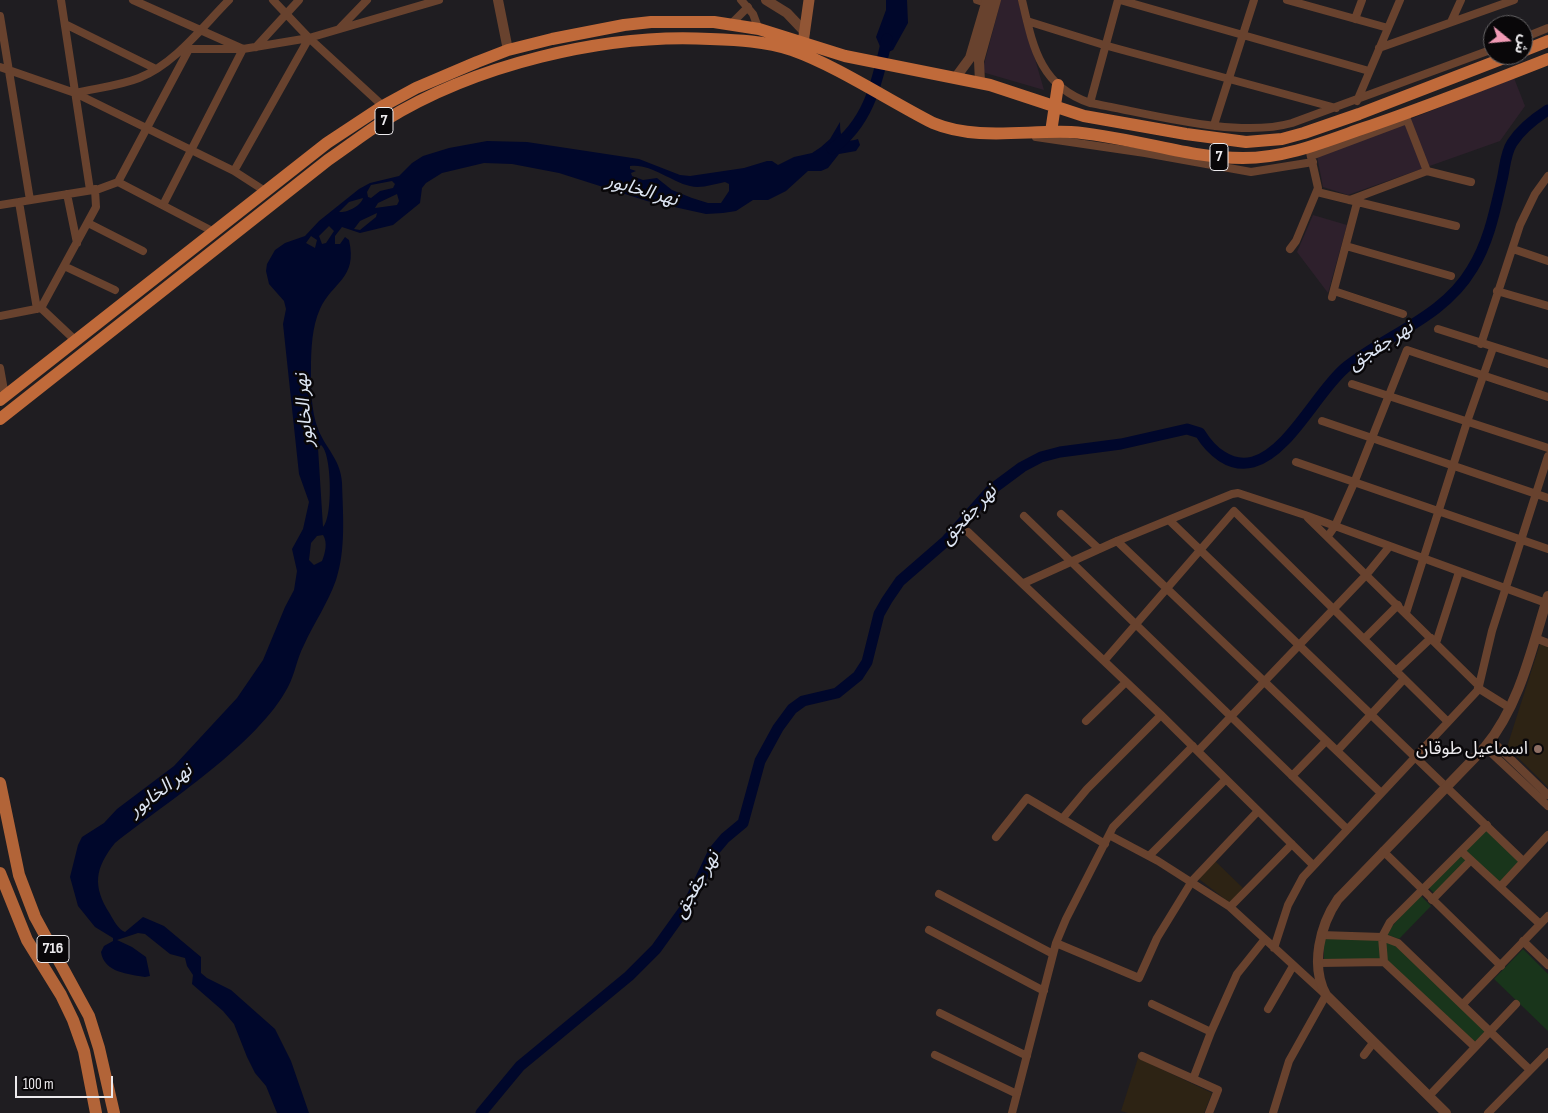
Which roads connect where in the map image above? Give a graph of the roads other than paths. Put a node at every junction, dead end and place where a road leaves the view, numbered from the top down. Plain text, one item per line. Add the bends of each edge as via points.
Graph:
1 (61, 0) edge
2 (133, 0) edge
3 (154, 0) edge
4 (229, 0) edge
5 (273, 0) edge
6 (299, 0) edge
7 (367, 0) edge
8 (439, 0) edge
9 (498, 0) edge
10 (742, 0) edge
11 (766, 0) edge
12 (809, 0) edge
13 (1022, 0) edge
14 (1119, 0) edge
15 (1254, 0) edge
16 (1287, 0) edge
17 (1322, 0) edge
18 (1362, 0) edge
19 (1400, 0) edge
20 (1461, 0) edge
21 (1514, 0) edge
22 (986, 1) edge
23 (748, 8) junction
24 (1318, 8) junction
25 (152, 9) junction
26 (286, 13) junction
27 (0, 16) edge
28 (1355, 19) junction
29 (1027, 21) junction
30 (1451, 22) junction
31 (65, 24) junction
32 (731, 24) junction
33 (1388, 28) junction
34 (1548, 28) edge
35 (198, 30) junction
36 (338, 30) junction
37 (1533, 34) edge
38 (759, 35) junction
39 (1243, 35) junction
40 (309, 38) junction
41 (1548, 41) edge
42 (803, 43) junction
43 (1104, 45) junction
44 (256, 47) junction
45 (1533, 47) edge
46 (1379, 48) junction
47 (186, 49) junction
48 (244, 49) junction
49 (508, 50) junction
50 (1483, 53) edge
51 (1548, 59) edge
52 (1486, 65) edge
53 (0, 67) edge
54 (156, 69) junction
55 (9, 70) junction
56 (1369, 71) junction
57 (956, 77) junction
58 (1229, 79) junction
59 (980, 82) junction
60 (1058, 86) junction
61 (75, 93) junction
62 (1357, 101) junction
63 (1090, 103) junction
64 (383, 106) junction
65 (1055, 106) junction
66 (1336, 108) junction
67 (1406, 118) junction
68 (1214, 125) junction
69 (147, 128) junction
70 (1051, 132) junction
71 (1028, 137) dead end
72 (190, 150) junction
73 (1311, 155) junction
74 (234, 171) junction
75 (1427, 171) junction
76 (1548, 176) edge
77 (118, 182) junction
78 (1471, 182) dead end
79 (92, 190) junction
80 (265, 191) junction
81 (1317, 192) junction
82 (67, 194) junction
83 (30, 200) junction
84 (1356, 200) junction
85 (19, 202) junction
86 (0, 205) edge
87 (162, 205) junction
88 (88, 223) junction
89 (1456, 226) dead end
90 (214, 232) junction
91 (77, 244) junction
92 (1346, 246) junction
93 (1290, 249) dead end
94 (1513, 249) junction
95 (143, 251) dead end
96 (1548, 261) edge
97 (64, 266) junction
98 (1451, 276) dead end
99 (115, 290) dead end
100 (1497, 291) junction
101 (1548, 306) edge
102 (39, 308) junction
103 (1403, 314) dead end
104 (0, 316) edge
105 (1438, 330) dead end
106 (76, 342) junction
107 (1481, 344) junction
108 (1493, 348) junction
109 (1548, 364) edge
110 (0, 368) edge
111 (1483, 377) junction
112 (1352, 384) dead end
113 (1389, 396) junction
114 (1548, 397) edge
115 (2, 398) edge
116 (0, 419) edge
117 (1322, 421) dead end
118 (1467, 422) junction
119 (1372, 440) junction
120 (1548, 448) edge
121 (1548, 456) edge
122 (1296, 462) dead end
123 (1452, 466) junction
124 (1354, 483) junction
125 (1536, 493) junction
126 (1548, 498) edge
127 (1438, 511) junction
128 (1061, 514) dead end
129 (1305, 515) junction
130 (1024, 516) dead end
131 (1169, 520) junction
132 (1335, 526) junction
133 (968, 532) dead end
134 (1328, 536) junction
135 (1520, 538) junction
136 (1117, 541) junction
137 (1389, 547) junction
138 (1099, 549) junction
139 (1548, 549) edge
140 (1199, 551) junction
141 (1423, 559) junction
142 (1069, 562) junction
143 (1459, 572) junction
144 (1367, 574) junction
145 (1024, 583) junction
146 (1167, 588) junction
147 (1505, 588) junction
148 (1547, 600) edge
149 (1398, 605) junction
150 (1334, 609) junction
151 (1406, 613) junction
152 (1136, 625) junction
153 (1535, 638) junction
154 (1364, 639) junction
155 (1434, 640) junction
156 (1548, 643) edge
157 (1299, 646) junction
158 (1104, 661) junction
159 (1396, 671) junction
160 (1404, 679) junction
161 (1126, 682) junction
162 (1264, 682) junction
163 (1479, 687) junction
164 (1510, 708) junction
165 (1161, 715) junction
166 (1371, 715) junction
167 (1232, 716) junction
168 (1086, 721) dead end
169 (1448, 722) junction
170 (1326, 741) junction
171 (1488, 744) junction
172 (1195, 749) junction
173 (1338, 752) junction
174 (1415, 757) junction
175 (1292, 776) junction
176 (1226, 779) junction
177 (0, 783) edge
178 (1447, 786) junction
179 (1381, 793) junction
180 (1548, 795) edge
181 (1548, 806) edge
182 (1258, 811) junction
183 (1062, 819) junction
184 (1487, 825) junction
185 (1347, 829) junction
186 (1109, 835) junction
187 (1548, 835) edge
188 (996, 837) dead end
189 (1105, 844) junction
190 (1292, 844) junction
191 (1383, 851) junction
192 (1461, 851) junction
193 (1149, 856) junction
194 (1471, 860) junction
195 (1523, 861) junction
196 (1313, 865) junction
197 (0, 873) edge
198 (1192, 881) junction
199 (1500, 887) junction
200 (1422, 890) junction
201 (940, 894) dead end
202 (1432, 900) junction
203 (1230, 907) junction
204 (1548, 916) edge
205 (1540, 924) junction
206 (929, 930) dead end
207 (1320, 935) junction
208 (1382, 937) junction
209 (1265, 939) junction
210 (1524, 941) junction
211 (1056, 943) junction
212 (1274, 948) junction
213 (1053, 954) junction
214 (1384, 962) junction
215 (1320, 963) junction
216 (1548, 965) edge
217 (1293, 966) junction
218 (1500, 966) junction
219 (1044, 991) junction
220 (1326, 995) junction
221 (1152, 1004) dead end
222 (1463, 1004) junction
223 (1516, 1004) dead end
224 (1268, 1010) dead end
225 (940, 1013) dead end
226 (1491, 1031) junction
227 (1211, 1032) junction
228 (1373, 1043) junction
229 (1475, 1047) junction
230 (1548, 1052) edge
231 (935, 1055) dead end
232 (1364, 1055) dead end
233 (1027, 1056) junction
234 (1142, 1056) dead end
235 (1530, 1070) junction
236 (1193, 1079) junction
237 (1017, 1094) junction
238 (1429, 1096) junction
239 (96, 1113) edge
240 (114, 1113) edge
241 (1012, 1113) edge
242 (1209, 1113) edge
243 (1273, 1113) edge
244 (1446, 1113) edge
245 (1488, 1113) edge

1 - 31 street
2 - 25 street
3 - 25 street
4 - 35 street
5 - 26 street
6 - 26 street
7 - 36 street
8 - 36 street
9 - 49 street
10 - 23 street
11 - 42 street via 787,13
12 - 42 main road
13 - 29 street
14 - 39 street
14 - 43 street
15 - 39 street
16 - 24 street
17 - 24 street
18 - 28 street
19 - 33 street
20 - 30 street
21 - 30 street
22 - 57 street via 970,58
22 - 59 street via 979,60
23 - 32 street
23 - 38 street
24 - 28 street
25 - 35 street
26 - 40 street
26 - 44 street
27 - 55 street
28 - 33 street
29 - 43 street
29 - 60 street via 1039,58
30 - 46 street
31 - 54 street
31 - 61 street
32 - 38 highway, 7
32 - 49 highway, 7 via 683,21 624,24
33 - 46 street
34 - 37 street
35 - 47 street
35 - 48 street
36 - 40 street
38 - 42 highway, 7
38 - 116 highway, 7 via 657,38 594,45 505,68 420,102 384,121 328,160
39 - 56 street
39 - 58 street
40 - 44 street
40 - 64 street
40 - 74 street
41 - 45 highway
42 - 57 highway, 7 via 845,56
42 - 70 highway, 7 via 847,77 933,123 958,131
43 - 58 street
43 - 63 street
44 - 48 street
46 - 56 street
47 - 48 street
47 - 54 street
47 - 69 street
48 - 72 street
49 - 64 highway, 7 via 448,73
50 - 62 street
51 - 67 highway, 7
52 - 65 highway, 7 via 1360,114 1293,136 1270,140 1246,142 1186,134 1084,116
53 - 55 street
54 - 61 street via 139,78
55 - 61 street
55 - 83 street
56 - 62 street
57 - 59 highway, 7
58 - 66 street
58 - 68 street
59 - 65 highway, 7
60 - 63 street
60 - 65 highway
61 - 69 street
61 - 79 street
62 - 66 street
63 - 68 street
64 - 80 highway, 7 via 327,143
65 - 70 highway
66 - 68 street via 1270,128
67 - 73 highway, 7
67 - 75 street
69 - 72 street
69 - 77 street
70 - 73 highway, 7 via 1088,134 1229,158
71 - 73 street via 1080,142 1251,172
72 - 74 street
72 - 87 street
73 - 81 street
74 - 80 street
75 - 78 street
75 - 84 street
76 - 94 street via 1528,206
77 - 79 street
77 - 87 street
79 - 82 street
79 - 88 street via 96,207
80 - 90 highway, 7
81 - 84 street
81 - 93 street
82 - 83 street
82 - 91 street
83 - 85 street
84 - 89 street
84 - 92 street
85 - 86 street
85 - 102 street
87 - 90 street
88 - 91 street
88 - 95 street
90 - 106 highway, 7
91 - 97 street
92 - 98 street
92 - 103 street via 1333,294
94 - 96 street
94 - 100 street
97 - 99 street
97 - 102 street
100 - 101 street
100 - 107 street
102 - 104 street
102 - 106 street
105 - 107 street
106 - 115 highway, 7
107 - 108 street
108 - 109 street
108 - 111 street
110 - 115 street
111 - 113 street via 1407,350
111 - 114 street
111 - 118 street
112 - 113 street
113 - 118 street
113 - 119 street
117 - 119 street
118 - 120 street
118 - 123 street
119 - 123 street
119 - 124 street
121 - 125 street
122 - 124 street
123 - 125 street
123 - 127 street
124 - 127 street
124 - 132 street
125 - 126 street
125 - 135 street
127 - 135 street
127 - 141 street
128 - 138 street
129 - 131 street via 1235,493
129 - 132 street
129 - 134 street
130 - 142 street
131 - 136 street
131 - 140 street
132 - 134 street
132 - 137 street
133 - 145 street
134 - 144 street
135 - 139 street
135 - 147 street
136 - 138 street
136 - 146 street
137 - 141 street
137 - 144 street
138 - 142 street
140 - 146 street
140 - 150 street via 1234,511
140 - 157 street
141 - 143 street
141 - 151 street
142 - 145 street
142 - 152 street
143 - 147 street
143 - 155 street
144 - 149 street
144 - 150 street
145 - 158 street
146 - 152 street
146 - 162 street
147 - 148 street
147 - 163 street via 1484,658
148 - 153 street
149 - 151 street
149 - 154 street
150 - 154 street
150 - 157 street
151 - 155 street
152 - 158 street
152 - 167 street
153 - 156 street
153 - 164 street
154 - 159 street
155 - 159 street
155 - 163 street
157 - 162 street
157 - 166 street
158 - 161 street
159 - 160 street
160 - 166 street
160 - 169 street
161 - 165 street
161 - 168 street
162 - 167 street
162 - 170 street
163 - 164 street
163 - 169 street
164 - 171 street
165 - 172 street
165 - 183 street via 1087,789
166 - 173 street
166 - 174 street
167 - 172 street
167 - 175 street
169 - 174 street
170 - 173 street
170 - 175 street
171 - 178 street
171 - 180 street
171 - 181 street
172 - 176 street
172 - 186 street via 1118,820
173 - 179 street
174 - 178 street
174 - 179 street
175 - 185 street
176 - 182 street
176 - 193 street
177 - 240 main road, 716 via 22,883 35,917 89,1016
178 - 184 street
178 - 191 street
179 - 185 street
182 - 190 street
182 - 198 street
183 - 188 street via 1027,798
183 - 189 street
184 - 192 street
184 - 195 street
185 - 196 street
186 - 189 street
186 - 193 street
187 - 195 street
189 - 211 street
190 - 196 street
190 - 203 street
191 - 200 street
191 - 207 street via 1338,900
192 - 194 street
192 - 200 street
193 - 198 street
194 - 199 street
194 - 202 street
195 - 199 street
196 - 212 street via 1292,896
197 - 239 main road, 716 via 27,940 73,1020 84,1051
198 - 203 street
198 - 211 street via 1157,938 1139,978
199 - 205 street
200 - 202 street
200 - 208 street via 1390,922
201 - 213 street
202 - 218 street
203 - 209 street
204 - 205 street
205 - 210 street
206 - 219 street
207 - 208 street
207 - 215 street
208 - 214 street
208 - 222 street via 1402,945
209 - 212 street
209 - 227 street via 1237,974
210 - 216 street
210 - 218 street
211 - 213 street
212 - 217 street
213 - 219 street
214 - 215 street
214 - 229 street
215 - 220 street via 1321,985
217 - 220 street
217 - 224 street
218 - 222 street
219 - 233 street
220 - 228 street
220 - 243 street via 1289,1061
221 - 227 street
222 - 226 street
223 - 226 street
225 - 233 street
226 - 229 street
226 - 235 street
227 - 236 street
228 - 232 street
228 - 238 street
229 - 238 street
230 - 235 street
231 - 237 street
233 - 237 street
234 - 236 street
235 - 245 street
236 - 242 street via 1218,1090
237 - 241 street
238 - 244 street

